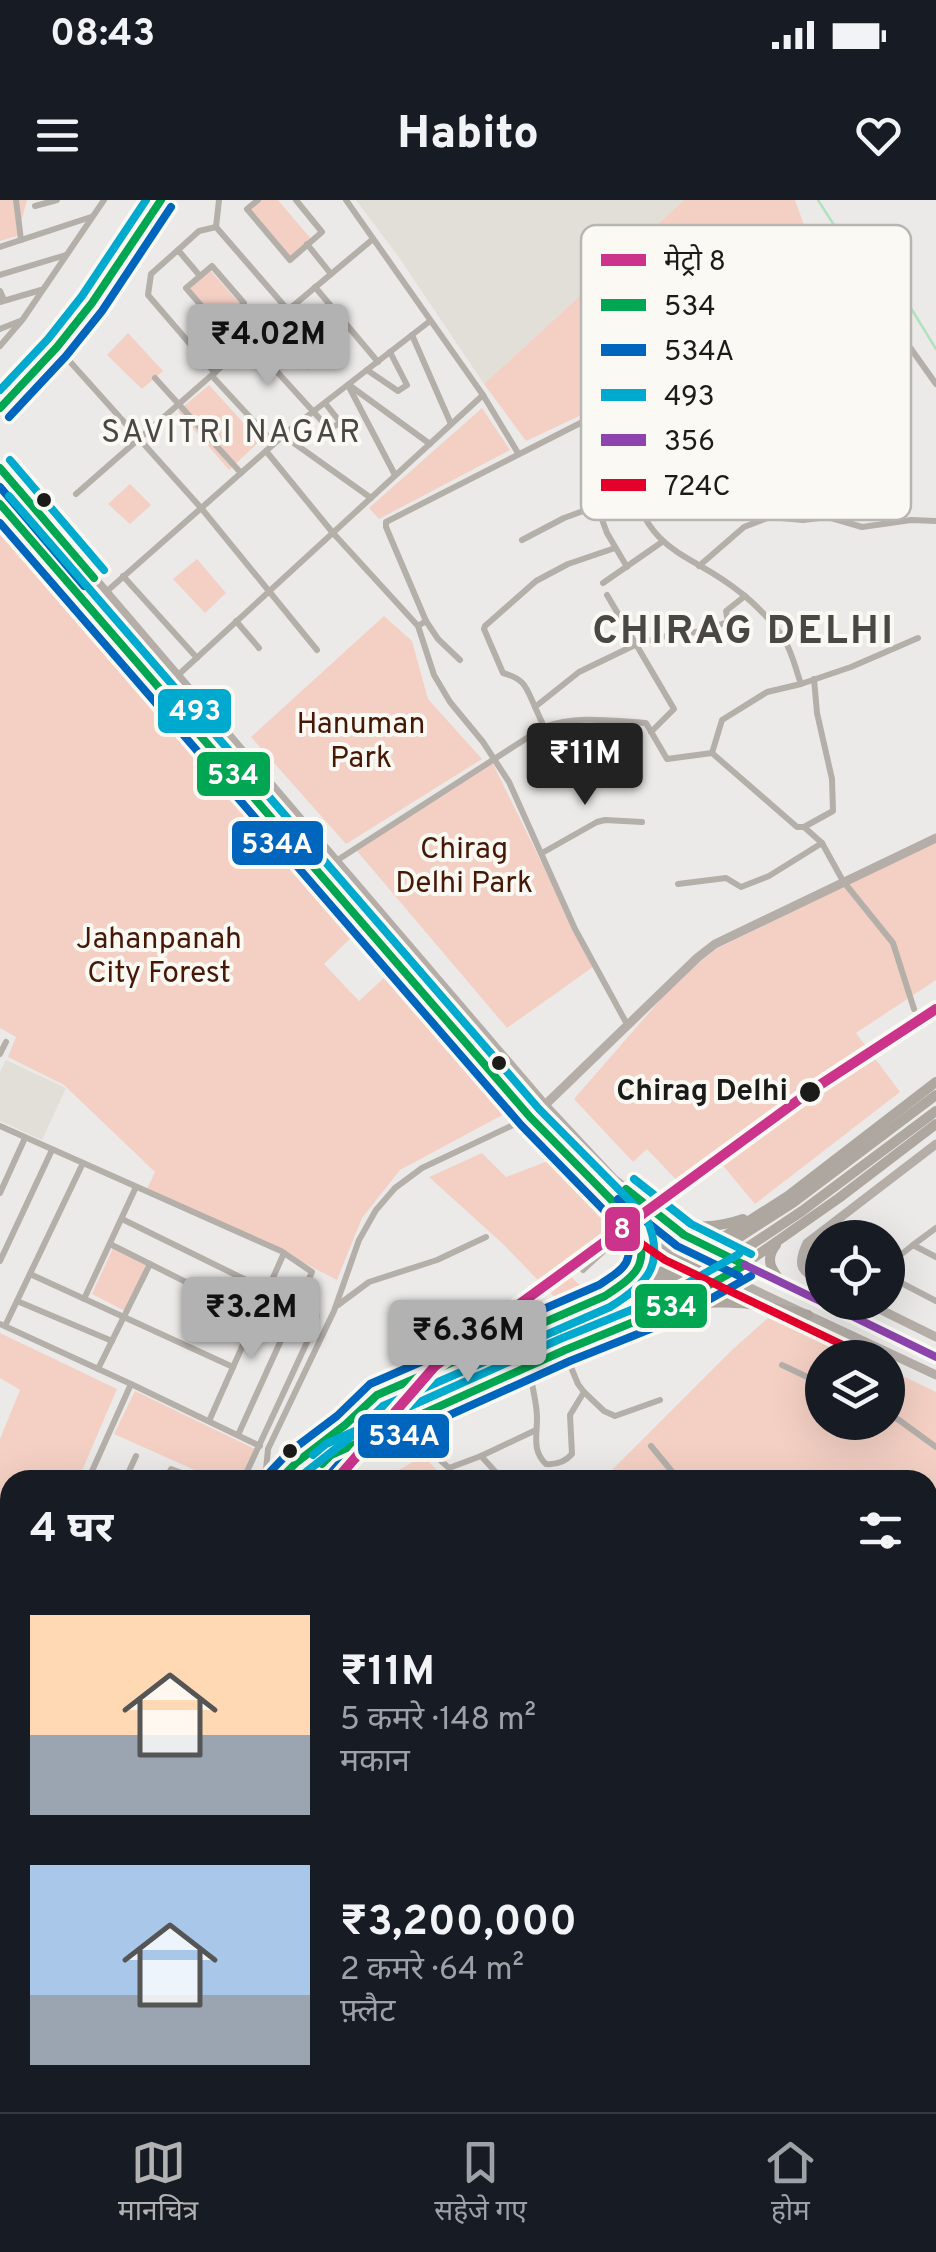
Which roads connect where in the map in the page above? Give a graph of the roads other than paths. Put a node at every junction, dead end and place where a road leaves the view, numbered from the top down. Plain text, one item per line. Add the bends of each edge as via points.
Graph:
1 (16, 200) edge
2 (56, 200) edge
3 (104, 200) edge
4 (145, 200) edge
5 (161, 200) edge
6 (219, 200) edge
7 (258, 200) edge
8 (296, 200) edge
9 (346, 200) edge
10 (36, 206) dead end
11 (92, 217) junction
12 (216, 227) junction
13 (372, 239) junction
14 (21, 240) junction
15 (307, 244) junction
16 (0, 247) edge
17 (178, 250) junction
18 (67, 254) junction
19 (331, 274) junction
20 (0, 275) edge
21 (200, 276) junction
22 (315, 287) junction
23 (42, 290) junction
24 (0, 291) edge
25 (2, 301) edge
26 (288, 310) junction
27 (232, 316) junction
28 (22, 321) junction
29 (430, 322) junction
30 (0, 330) edge
31 (412, 335) junction
32 (48, 336) junction
33 (250, 342) junction
34 (0, 346) edge
35 (57, 347) junction
36 (911, 349) edge
37 (390, 352) junction
38 (378, 362) junction
39 (367, 370) junction
40 (214, 374) junction
41 (154, 378) dead end
42 (936, 384) edge
43 (348, 385) junction
44 (0, 387) edge
45 (482, 395) junction
46 (325, 402) junction
47 (4, 404) edge
48 (179, 405) junction
49 (312, 412) junction
50 (0, 422) edge
51 (581, 422) edge
52 (451, 424) junction
53 (284, 436) junction
54 (140, 440) junction
55 (274, 444) junction
56 (430, 444) junction
57 (266, 451) junction
58 (518, 452) junction
59 (0, 468) edge
60 (241, 473) junction
61 (396, 476) junction
62 (76, 494) dead end
63 (371, 498) junction
64 (0, 504) edge
65 (202, 508) junction
66 (581, 512) edge
67 (603, 520) edge
68 (647, 520) edge
69 (761, 520) edge
70 (838, 520) edge
71 (911, 520) edge
72 (911, 520) edge
73 (936, 521) edge
74 (334, 533) junction
75 (522, 540) dead end
76 (662, 542) junction
77 (615, 548) junction
78 (628, 566) junction
79 (699, 566) junction
80 (124, 576) junction
81 (603, 583) dead end
82 (269, 591) junction
83 (106, 592) junction
84 (608, 595) dead end
85 (745, 596) junction
86 (236, 621) junction
87 (426, 621) junction
88 (418, 626) junction
89 (918, 638) dead end
90 (635, 645) junction
91 (259, 648) dead end
92 (317, 650) dead end
93 (197, 658) junction
94 (460, 660) dead end
95 (177, 676) junction
96 (814, 680) junction
97 (801, 684) junction
98 (535, 707) junction
99 (544, 727) junction
100 (652, 732) junction
101 (712, 753) junction
102 (494, 759) junction
103 (642, 822) dead end
104 (804, 827) junction
105 (936, 838) edge
106 (822, 843) junction
107 (542, 853) junction
108 (336, 861) junction
109 (844, 882) junction
110 (678, 884) dead end
111 (914, 1009) dead end
112 (628, 1026) junction
113 (6, 1042) dead end
114 (0, 1054) edge
115 (936, 1082) edge
116 (936, 1095) edge
117 (545, 1106) junction
118 (936, 1111) edge
119 (530, 1117) junction
120 (936, 1124) edge
121 (0, 1126) edge
122 (878, 1126) junction
123 (25, 1138) junction
124 (936, 1144) edge
125 (52, 1150) junction
126 (898, 1153) junction
127 (82, 1163) junction
128 (136, 1187) junction
129 (0, 1193) edge
130 (759, 1214) junction
131 (662, 1219) junction
132 (122, 1220) junction
133 (836, 1220) edge
134 (635, 1224) junction
135 (936, 1228) edge
136 (486, 1237) dead end
137 (779, 1241) junction
138 (110, 1244) junction
139 (913, 1246) junction
140 (708, 1247) junction
141 (805, 1248) edge
142 (905, 1252) edge
143 (284, 1253) junction
144 (936, 1257) edge
145 (688, 1258) junction
146 (0, 1261) edge
147 (150, 1264) junction
148 (744, 1265) junction
149 (583, 1270) dead end
150 (805, 1272) edge
151 (30, 1274) junction
152 (726, 1276) junction
153 (782, 1283) junction
154 (905, 1284) edge
155 (268, 1291) junction
156 (605, 1296) junction
157 (84, 1299) junction
158 (936, 1300) edge
159 (16, 1301) junction
160 (297, 1305) junction
161 (336, 1305) junction
162 (668, 1308) junction
163 (805, 1314) edge
164 (805, 1314) edge
165 (650, 1315) junction
166 (256, 1317) junction
167 (124, 1318) junction
168 (554, 1319) junction
169 (819, 1320) edge
170 (902, 1320) edge
171 (2, 1325) edge
172 (936, 1337) edge
173 (112, 1341) junction
174 (566, 1350) junction
175 (936, 1357) edge
176 (569, 1362) junction
177 (782, 1364) dead end
178 (233, 1367) junction
179 (98, 1369) junction
180 (530, 1372) junction
181 (936, 1375) edge
182 (805, 1376) edge
183 (131, 1384) junction
184 (584, 1392) junction
185 (660, 1400) dead end
186 (390, 1405) junction
187 (355, 1417) junction
188 (209, 1421) junction
189 (417, 1421) junction
190 (905, 1426) edge
191 (536, 1430) junction
192 (238, 1435) junction
193 (258, 1445) junction
194 (651, 1446) dead end
195 (936, 1447) edge
196 (268, 1450) junction
197 (331, 1455) junction
198 (136, 1456) dead end
199 (481, 1456) junction
200 (92, 1470) edge
201 (130, 1470) edge
202 (247, 1470) edge
203 (266, 1470) edge
204 (289, 1470) edge
205 (316, 1470) edge
206 (494, 1470) edge
207 (671, 1470) edge

1 - 14 street
2 - 10 street
3 - 11 street
4 - 32 main road
5 - 35 main road
6 - 12 street
7 - 15 street via 247,209 290,260
8 - 15 street via 322,232
9 - 13 street
11 - 14 street
11 - 18 street
12 - 17 street via 198,230
12 - 26 street
13 - 19 street
13 - 29 street
14 - 16 street
15 - 19 street
17 - 21 street
17 - 40 street via 152,274 148,295
18 - 20 street
18 - 23 street
19 - 22 street
21 - 27 street via 212,266 244,303
21 - 27 street via 186,288 217,324
22 - 26 street
22 - 38 street
23 - 25 street
23 - 28 street
24 - 25 street
26 - 33 street
27 - 33 street
28 - 30 street
28 - 34 street
29 - 31 street
29 - 45 street
31 - 37 street
31 - 52 street
32 - 35 street
32 - 44 main road
33 - 40 street
33 - 49 street
35 - 47 main road
35 - 54 street
36 - 42 street
37 - 38 street
37 - 39 street via 407,385 398,392
38 - 39 street
39 - 43 street
40 - 48 street
40 - 55 street
41 - 48 street
43 - 46 street
43 - 56 street
43 - 61 street
45 - 52 street
45 - 58 street
46 - 49 street
46 - 49 street via 340,422 330,430
47 - 50 main road
48 - 54 street
48 - 60 street
49 - 53 street
51 - 58 street
52 - 56 street
53 - 55 street
53 - 63 street
54 - 62 street
54 - 65 street
55 - 57 street
56 - 61 street
57 - 60 street
57 - 74 street
58 - 87 street via 386,522
59 - 83 main road
60 - 65 street
61 - 63 street
63 - 74 street
64 - 119 main road
65 - 80 street
65 - 82 street
66 - 75 street
67 - 77 street
68 - 76 street
69 - 79 street
70 - 72 street via 862,527
71 - 73 street
74 - 82 street
74 - 88 street
76 - 78 street
76 - 79 street
77 - 78 street
77 - 98 street via 536,581 485,626 503,673 523,682
78 - 81 street
79 - 85 street
80 - 83 street
80 - 93 street
82 - 86 street
82 - 92 street
83 - 95 main road
84 - 90 street
85 - 90 street via 726,611 728,622
85 - 97 street via 784,639
86 - 91 street
86 - 93 street
87 - 88 street
87 - 94 street
88 - 102 street via 450,702
89 - 96 street
90 - 98 street via 579,672
90 - 100 street via 674,709
93 - 95 street
95 - 108 main road
96 - 97 street
96 - 104 street via 834,810
97 - 101 street via 767,692 722,720
98 - 99 street
99 - 100 street via 590,719 646,723
99 - 102 street
100 - 101 street via 667,759
101 - 104 street
102 - 107 street
102 - 108 street
103 - 107 street via 598,822
104 - 106 street
105 - 109 main road
106 - 109 street
106 - 110 street via 740,887 726,878
107 - 112 street
108 - 117 main road
109 - 111 street via 893,942
109 - 112 main road via 715,944
112 - 117 main road
113 - 114 street
115 - 122 main road
116 - 186 main road, bridge via 794,1202 690,1269
117 - 131 main road
118 - 186 main road, bridge via 802,1211 695,1278
119 - 134 main road
119 - 161 street via 422,1168 395,1188 359,1240
120 - 126 main road
121 - 123 street
122 - 126 main road
122 - 130 main road
123 - 125 street
123 - 129 street
124 - 133 main road
125 - 127 street
125 - 146 street
126 - 137 main road
127 - 128 street
127 - 151 street
128 - 132 street
128 - 143 street
130 - 131 main road via 697,1228
130 - 140 main road
131 - 140 main road
132 - 138 street
132 - 155 street
134 - 145 main road
134 - 149 street
134 - 156 main road via 644,1245 641,1266
135 - 139 street
136 - 161 street via 369,1282
137 - 148 main road
137 - 153 main road via 769,1261
138 - 147 street
138 - 157 street
139 - 142 street
139 - 144 street
140 - 145 main road
140 - 148 main road
141 - 150 main road
143 - 155 street
143 - 160 street via 312,1272
145 - 152 main road
145 - 156 main road
147 - 166 street
147 - 167 street
148 - 152 main road
148 - 153 main road
151 - 157 street
151 - 159 street
152 - 162 main road
152 - 163 main road
153 - 175 main road
154 - 158 street
155 - 160 street
155 - 166 street
156 - 168 main road
157 - 167 street
159 - 171 street
159 - 173 street
160 - 192 street
160 - 193 street via 312,1310 315,1326
161 - 196 street
162 - 164 main road via 750,1302
162 - 165 main road
165 - 174 main road
165 - 176 street via 636,1331
166 - 178 street
167 - 173 street
167 - 178 street
168 - 174 main road via 568,1319 576,1328
168 - 187 main road via 377,1394
169 - 181 main road
170 - 172 main road
171 - 179 street
173 - 179 street
174 - 176 street
174 - 180 main road
176 - 180 street
176 - 184 street
177 - 182 street
178 - 188 street
179 - 183 street
180 - 189 main road
180 - 191 street
183 - 188 street
183 - 200 street
184 - 185 street via 615,1416
184 - 191 street via 570,1416 573,1447 567,1460 546,1464 536,1448
186 - 187 main road
186 - 197 main road
187 - 204 main road
188 - 192 street
189 - 197 main road
189 - 199 street via 444,1466
190 - 195 street
191 - 199 street
192 - 193 street
193 - 196 street
193 - 202 street
194 - 207 street
196 - 203 street
197 - 205 main road
198 - 201 street
199 - 206 street

